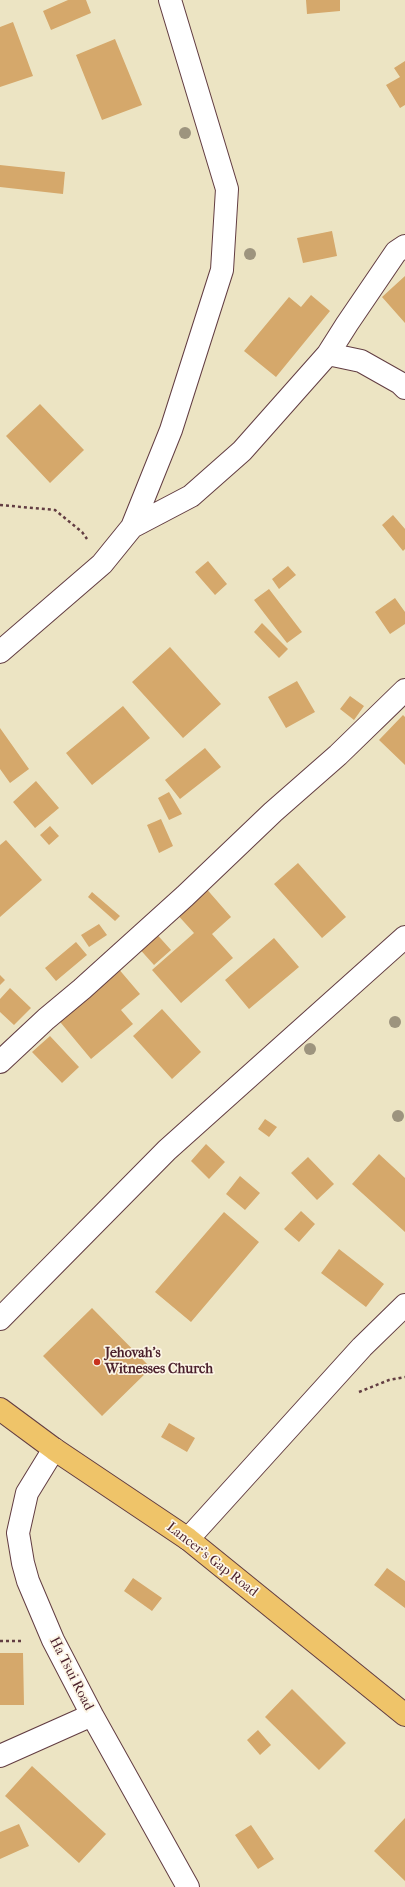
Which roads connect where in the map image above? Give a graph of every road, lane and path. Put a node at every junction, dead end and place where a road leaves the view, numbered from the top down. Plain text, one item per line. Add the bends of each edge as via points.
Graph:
1 (170, 0) edge
2 (405, 246) edge
3 (328, 354) junction
4 (405, 388) edge
5 (0, 505) edge
6 (132, 527) junction
7 (102, 564) junction
8 (0, 652) edge
9 (405, 690) edge
10 (405, 937) edge
11 (0, 1062) edge
12 (405, 1305) edge
13 (0, 1318) edge
14 (6, 1413) edge
15 (54, 1449) junction
16 (188, 1539) junction
17 (92, 1715) junction
18 (405, 1715) edge
19 (0, 1756) edge
20 (188, 1887) edge

1 - 6 street via 227,189 222,270 171,430
2 - 3 street via 396,252
3 - 4 street via 361,361
3 - 6 street via 242,451 191,496
5 - 7 path via 55,510 82,532
6 - 7 street
7 - 8 street
9 - 11 street via 185,896
10 - 13 street via 167,1150
12 - 16 street via 362,1347
14 - 15 main road, Lancer's Gap Road
15 - 16 main road, Lancer's Gap Road
15 - 17 street, Ha Tsui Road via 27,1493 18,1533 28,1581 53,1640
16 - 18 main road, Lancer's Gap Road
17 - 19 street
17 - 20 street, Ha Tsui Road

